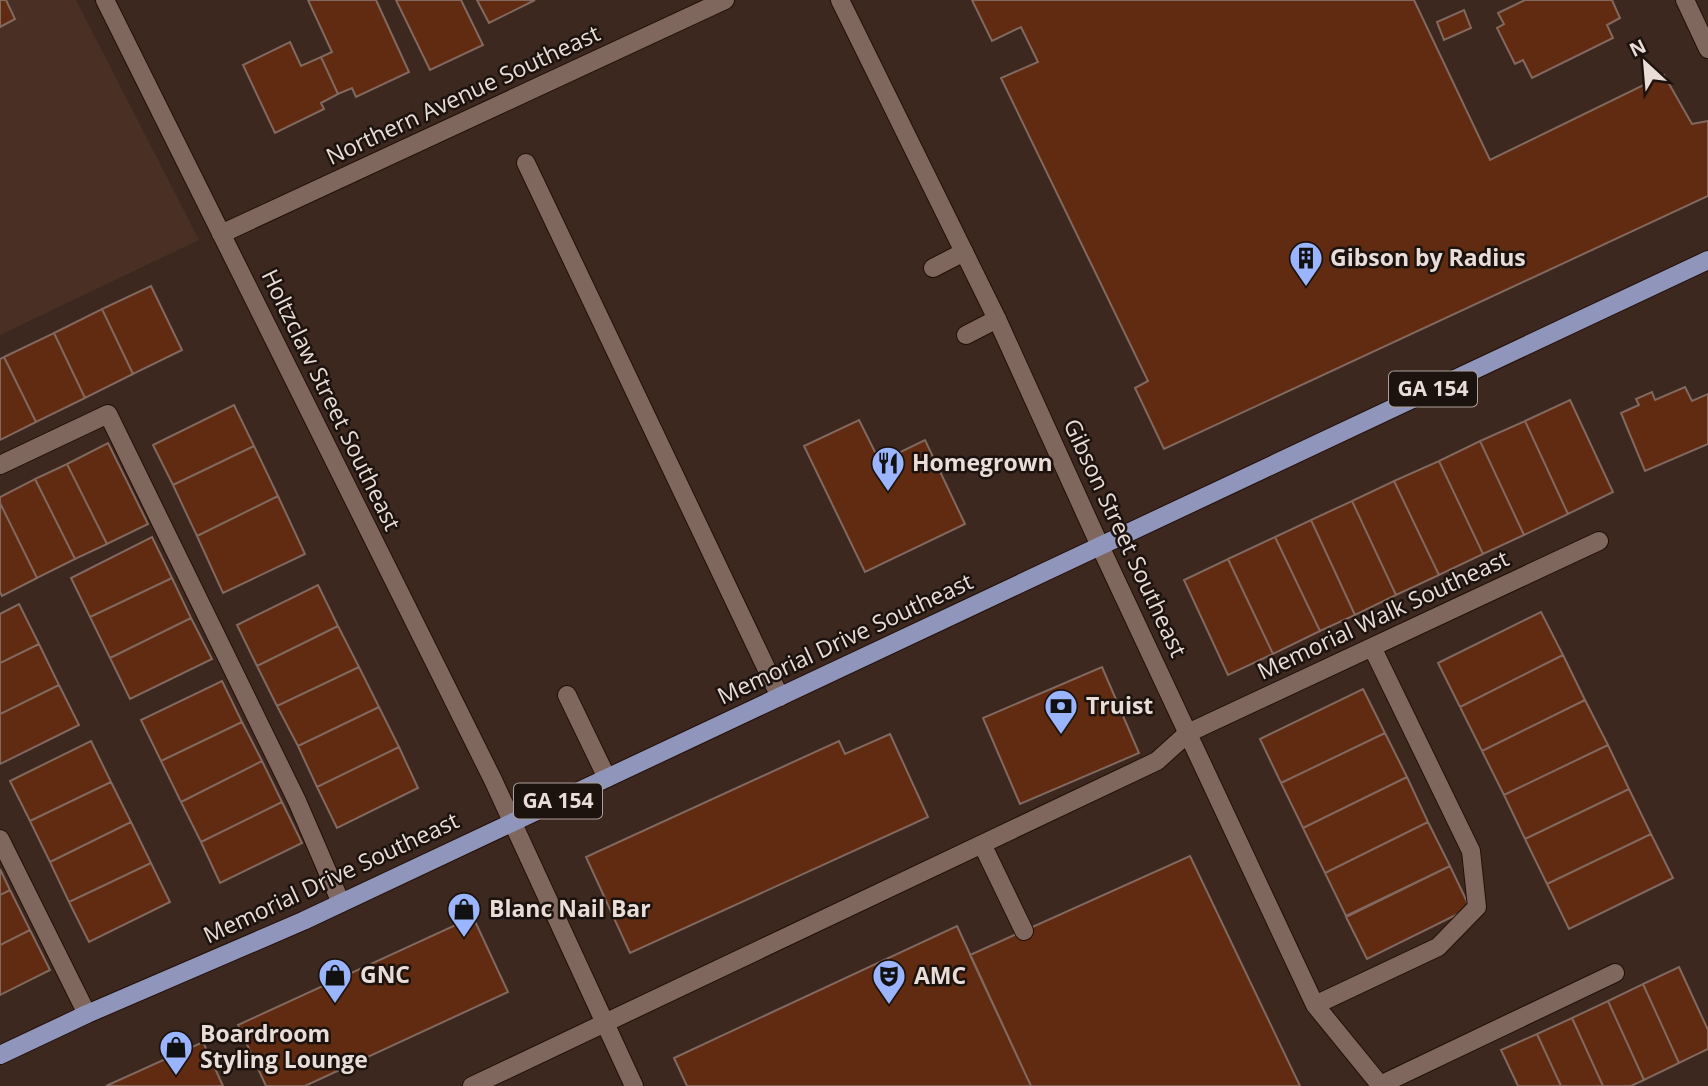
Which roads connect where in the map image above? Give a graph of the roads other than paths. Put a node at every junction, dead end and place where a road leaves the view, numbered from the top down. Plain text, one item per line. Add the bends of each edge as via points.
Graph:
1 (105, 0) edge
2 (725, 0) edge
3 (840, 0) edge
4 (1685, 0) edge
5 (1708, 50) edge
6 (526, 163) dead end
7 (221, 234) junction
8 (964, 252) junction
9 (1708, 260) edge
10 (933, 268) dead end
11 (997, 319) junction
12 (966, 335) dead end
13 (0, 465) edge
14 (1599, 541) dead end
15 (1100, 546) junction
16 (1373, 647) junction
17 (567, 695) dead end
18 (780, 696) junction
19 (1188, 733) junction
20 (607, 778) junction
21 (512, 822) junction
22 (0, 839) edge
23 (982, 844) junction
24 (341, 902) junction
25 (1024, 931) dead end
26 (1615, 973) dead end
27 (1315, 1004) junction
28 (87, 1014) junction
29 (605, 1023) junction
30 (0, 1055) edge
31 (472, 1086) edge
32 (634, 1086) edge
33 (1380, 1086) edge

1 - 7 street, Holtzclaw Street Southeast
2 - 7 street, Northern Avenue Southeast
3 - 8 street, Gibson Street Southeast
4 - 5 street
6 - 18 street
7 - 21 street, Holtzclaw Street Southeast
8 - 10 street
8 - 11 street, Gibson Street Southeast
9 - 15 main road, Memorial Drive Southeast / GA 154
11 - 12 street
11 - 15 street, Gibson Street Southeast
13 - 24 street via 108,414 297,801
14 - 16 street, Memorial Walk Southeast
15 - 18 main road, Memorial Drive Southeast / GA 154
15 - 19 street, Gibson Street Southeast
16 - 19 street, Memorial Walk Southeast
16 - 27 street via 1471,850 1477,907 1438,947
17 - 20 street
18 - 20 main road, Memorial Drive Southeast / GA 154
19 - 23 street, Memorial Walk Southeast via 1157,761
19 - 27 street, Gibson Street Southeast
20 - 21 main road, Memorial Drive Southeast / GA 154
21 - 24 main road, Memorial Drive Southeast / GA 154
21 - 29 street, Holtzclaw Street Southeast
22 - 28 street
23 - 25 street
23 - 29 street, Memorial Walk Southeast
24 - 28 main road, Memorial Drive Southeast / GA 154
26 - 33 street
27 - 33 street, Gibson Street Southeast
28 - 30 main road, Memorial Drive Southeast / GA 154
29 - 31 street, Memorial Walk Southeast
29 - 32 street, Holtzclaw Street Southeast

